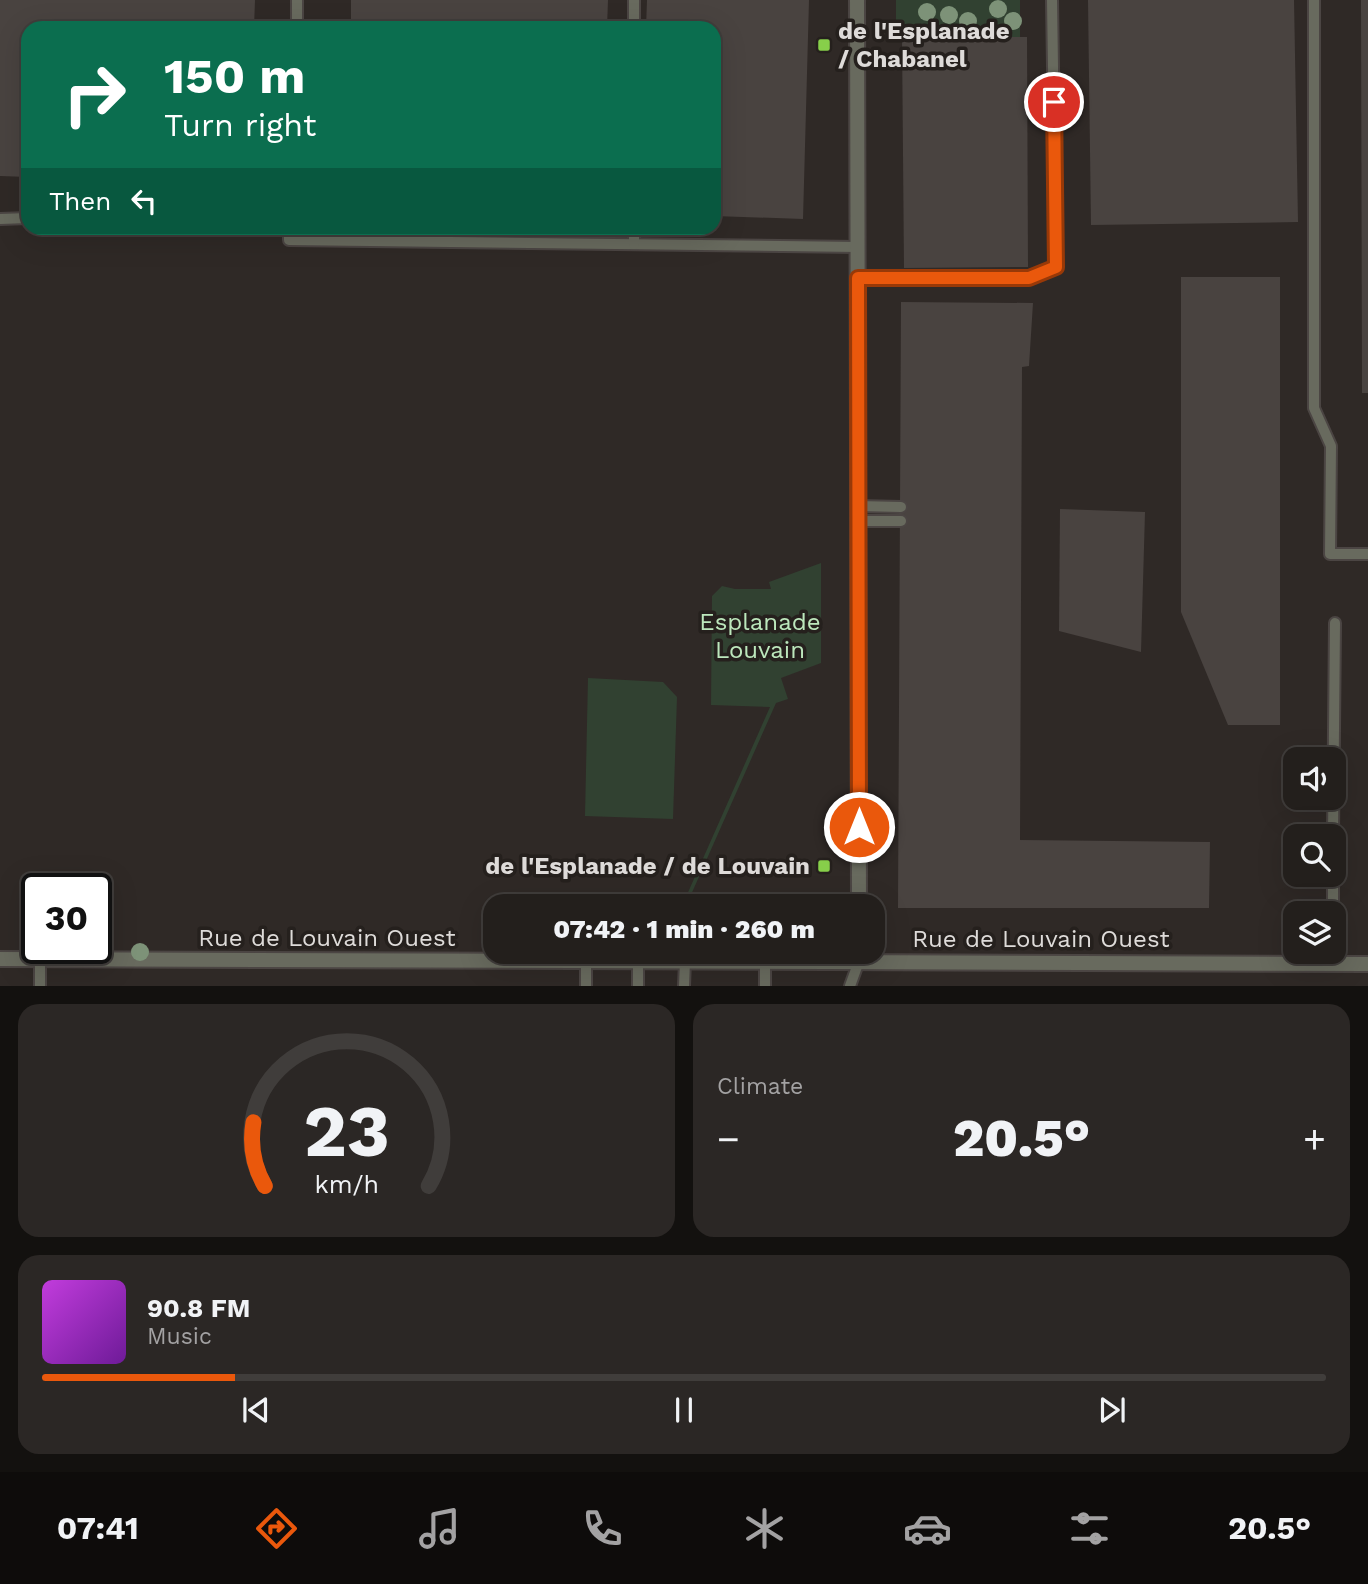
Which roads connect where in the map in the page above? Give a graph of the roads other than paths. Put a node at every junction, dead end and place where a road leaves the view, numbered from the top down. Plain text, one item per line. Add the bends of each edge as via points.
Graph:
1 (297, 0) edge
2 (635, 0) edge
3 (857, 0) edge
4 (1052, 0) edge
5 (1314, 0) edge
6 (297, 21) edge
7 (634, 21) edge
8 (21, 218) edge
9 (0, 219) edge
10 (289, 235) edge
11 (634, 235) edge
12 (634, 244) junction
13 (858, 247) junction
14 (858, 278) junction
15 (858, 506) junction
16 (901, 507) dead end
17 (858, 521) junction
18 (901, 521) dead end
19 (1368, 554) edge
20 (1335, 623) dead end
21 (1333, 824) edge
22 (859, 894) edge
23 (885, 957) edge
24 (1283, 958) edge
25 (0, 959) edge
26 (21, 960) edge
27 (112, 960) edge
28 (1346, 960) edge
29 (483, 961) edge
30 (40, 964) edge
31 (586, 964) edge
32 (638, 964) edge
33 (685, 964) edge
34 (765, 964) edge
35 (857, 964) edge
36 (1368, 964) edge
37 (40, 985) edge
38 (586, 985) edge
39 (638, 985) edge
40 (684, 985) edge
41 (765, 985) edge
42 (850, 985) edge

1 - 6 lane
2 - 7 lane
3 - 13 street
4 - 14 lane via 1056,267 1029,278
5 - 19 lane via 1314,408 1331,446 1330,554
8 - 9 lane
10 - 12 lane via 289,240
11 - 12 lane
12 - 13 lane
13 - 14 street
14 - 15 street
15 - 16 lane
15 - 17 street
17 - 18 lane
17 - 22 street
20 - 21 lane
23 - 24 street, Rue de Louvain Ouest
25 - 26 street, Rue de Louvain Ouest
27 - 29 street, Rue de Louvain Ouest
28 - 36 street, Rue de Louvain Ouest
30 - 37 lane
31 - 38 lane
32 - 39 lane
33 - 40 lane
34 - 41 lane
35 - 42 lane

